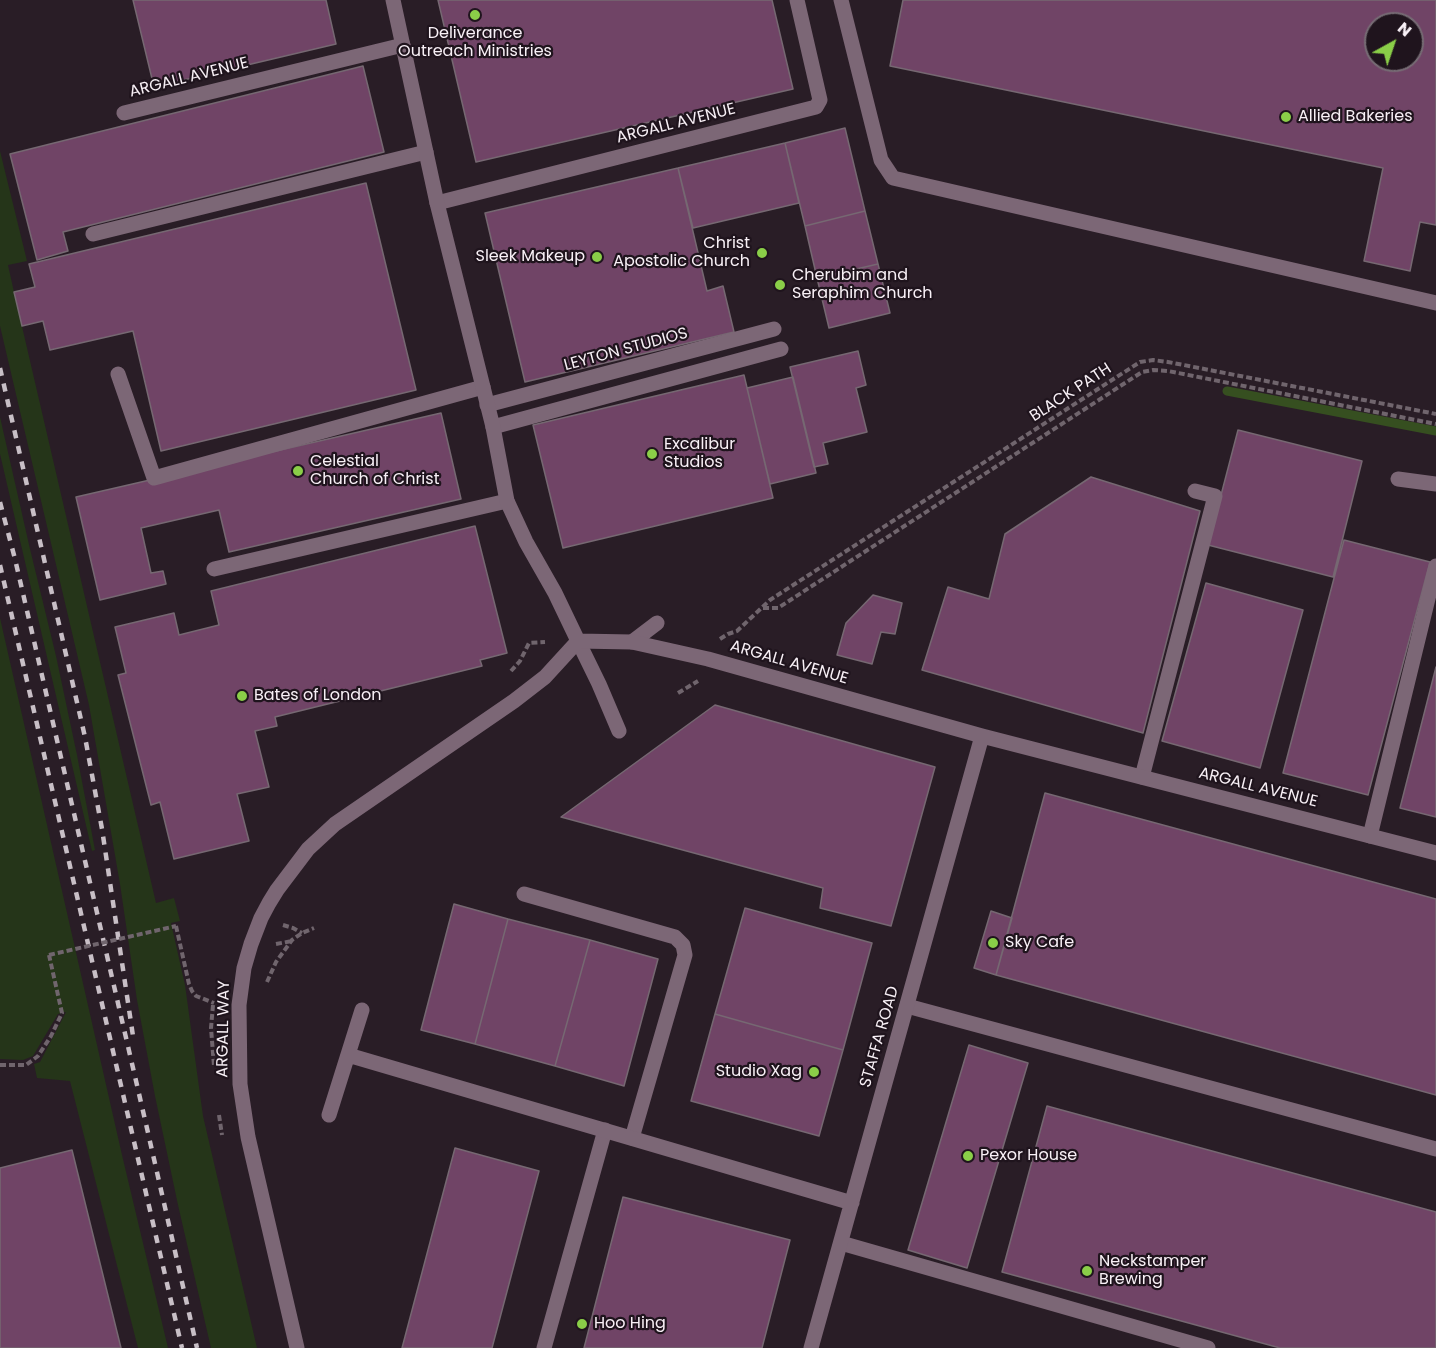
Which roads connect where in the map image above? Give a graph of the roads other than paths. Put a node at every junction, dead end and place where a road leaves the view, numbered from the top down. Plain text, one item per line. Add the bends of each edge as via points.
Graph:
1 (393, 0) edge
2 (797, 0) edge
3 (841, 0) edge
4 (403, 45) junction
5 (124, 113) dead end
6 (426, 152) junction
7 (437, 203) junction
8 (93, 234) dead end
9 (1436, 303) edge
10 (774, 329) dead end
11 (781, 349) dead end
12 (118, 374) dead end
13 (483, 387) junction
14 (487, 405) junction
15 (493, 427) junction
16 (1398, 479) dead end
17 (1436, 484) edge
18 (1195, 491) dead end
19 (507, 501) junction
20 (1436, 566) edge
21 (214, 569) dead end
22 (657, 622) dead end
23 (578, 641) junction
24 (632, 642) junction
25 (619, 731) dead end
26 (982, 736) junction
27 (1142, 777) junction
28 (1370, 836) junction
29 (1436, 853) edge
30 (524, 894) dead end
31 (907, 1006) junction
32 (362, 1010) dead end
33 (348, 1056) junction
34 (329, 1115) dead end
35 (605, 1130) junction
36 (632, 1138) junction
37 (1436, 1149) edge
38 (852, 1203) junction
39 (841, 1243) junction
40 (297, 1348) edge
41 (544, 1348) edge
42 (812, 1348) edge
43 (1208, 1348) edge

1 - 4 street
2 - 7 street, ARGALL AVENUE via 820,100 816,107
3 - 9 street via 881,160 893,178
4 - 5 street, ARGALL AVENUE
4 - 6 street
6 - 7 street
6 - 8 street
7 - 13 street
10 - 14 street, LEYTON STUDIOS
11 - 15 street
12 - 13 street via 154,478
13 - 14 street
14 - 15 street
15 - 19 street
16 - 17 street
18 - 27 street via 1215,496
19 - 21 street
19 - 23 street
20 - 28 street
22 - 24 street
23 - 24 street, ARGALL AVENUE
23 - 25 street
23 - 40 street, ARGALL WAY via 545,677 514,701 335,824 308,849 261,918 244,968 239,1005 240,1084 248,1137
24 - 26 street, ARGALL AVENUE via 708,659
26 - 27 street, ARGALL AVENUE
26 - 31 street, STAFFA ROAD
27 - 28 street, ARGALL AVENUE
28 - 29 street, ARGALL AVENUE
30 - 36 street via 675,937 683,945 685,955
31 - 37 street
31 - 38 street, STAFFA ROAD
32 - 33 street
33 - 34 street
33 - 35 street
35 - 36 street
35 - 41 street
36 - 38 street
38 - 39 street, STAFFA ROAD
39 - 42 street, STAFFA ROAD
39 - 43 street

